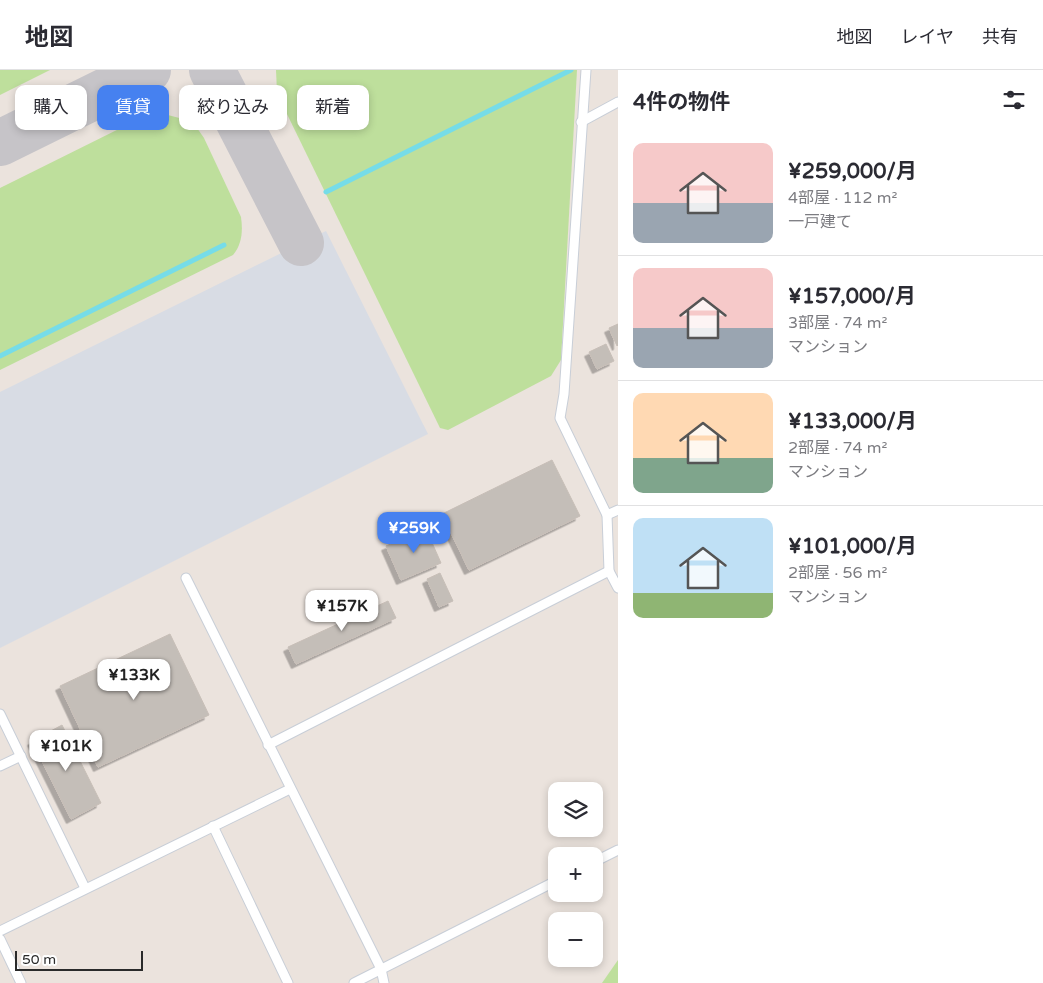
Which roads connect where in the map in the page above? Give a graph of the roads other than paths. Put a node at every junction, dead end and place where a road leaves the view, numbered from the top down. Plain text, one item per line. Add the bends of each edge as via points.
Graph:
1 (586, 70) edge
2 (618, 102) edge
3 (582, 122) junction
4 (618, 510) edge
5 (607, 515) junction
6 (609, 571) junction
7 (186, 578) dead end
8 (618, 588) edge
9 (0, 714) edge
10 (268, 745) junction
11 (21, 756) junction
12 (0, 766) edge
13 (290, 789) junction
14 (213, 826) junction
15 (618, 850) edge
16 (603, 858) edge
17 (548, 885) edge
18 (85, 888) junction
19 (0, 931) edge
20 (0, 939) edge
21 (382, 969) junction
22 (21, 983) edge
23 (288, 983) edge
24 (354, 983) edge
25 (384, 983) edge

1 - 3 lane
2 - 3 lane
3 - 5 lane via 560,418
4 - 5 lane
5 - 6 lane
6 - 8 lane
6 - 10 lane
7 - 10 lane
9 - 11 lane
10 - 13 lane
11 - 12 lane
11 - 18 lane
13 - 14 lane
13 - 21 lane
14 - 18 lane
14 - 23 lane
15 - 16 lane
17 - 21 lane
18 - 19 lane
20 - 22 lane
21 - 24 lane
21 - 25 lane

